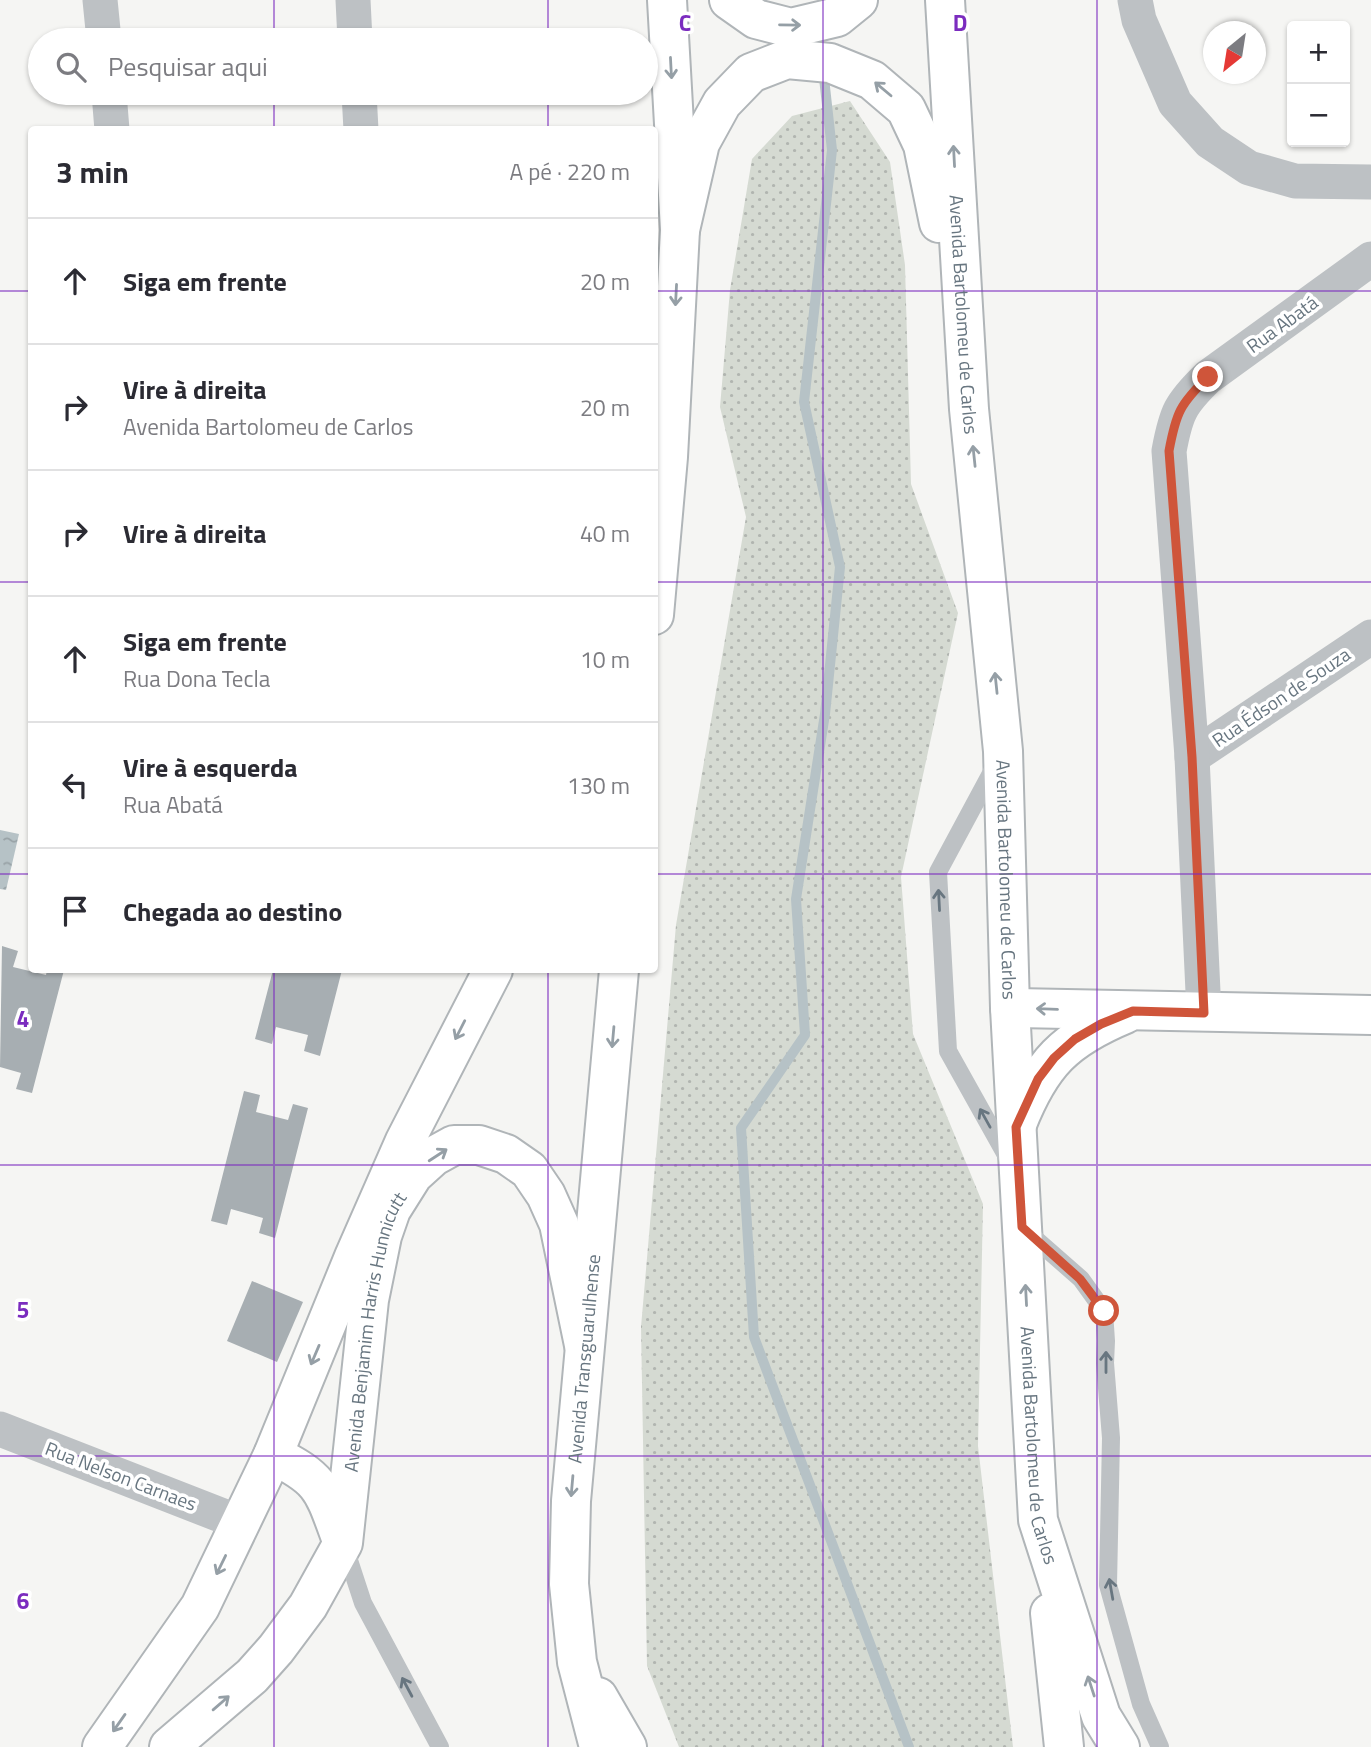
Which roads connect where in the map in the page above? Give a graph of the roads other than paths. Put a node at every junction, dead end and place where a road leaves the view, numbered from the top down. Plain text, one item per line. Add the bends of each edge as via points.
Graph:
1 (100, 0) edge
2 (353, 0) edge
3 (667, 0) edge
4 (729, 0) edge
5 (858, 0) edge
6 (945, 0) edge
7 (1135, 0) edge
8 (103, 28) edge
9 (354, 28) edge
10 (109, 105) edge
11 (360, 105) edge
12 (112, 126) edge
13 (361, 126) edge
14 (1371, 183) edge
15 (680, 230) junction
16 (1371, 259) edge
17 (969, 409) junction
18 (658, 570) edge
19 (1371, 637) edge
20 (1003, 751) junction
21 (1192, 757) junction
22 (490, 973) edge
23 (619, 973) edge
24 (1010, 1008) junction
25 (1133, 1011) junction
26 (1204, 1013) junction
27 (1371, 1015) edge
28 (1016, 1127) junction
29 (1018, 1177) junction
30 (1022, 1227) junction
31 (584, 1345) junction
32 (0, 1429) edge
33 (273, 1455) junction
34 (1038, 1520) junction
35 (242, 1522) junction
36 (343, 1544) junction
37 (201, 1606) junction
38 (577, 1662) junction
39 (102, 1747) edge
40 (167, 1747) edge
41 (440, 1747) edge
42 (598, 1747) edge
43 (628, 1747) edge
44 (1064, 1747) edge
45 (1120, 1747) edge
46 (1160, 1747) edge

1 - 8 street
2 - 9 street
3 -> 15 main road
4 -> 5 main road via 756,19 791,28 837,17
17 -> 6 main road, Avenida Bartolomeu de Carlos
7 - 14 street via 1139,20 1175,103 1210,142 1249,168 1295,181
10 - 12 street
11 - 13 street
17 -> 15 main road via 923,145 906,109 872,80 830,63 787,60 751,73 722,103 700,144
15 -> 18 main road
16 - 21 street, Rua Abatá via 1208,377 1186,399 1175,419 1169,451
20 -> 17 main road, Avenida Bartolomeu de Carlos
19 - 21 street, Rua Édson de Souza
20 - 24 main road, Avenida Bartolomeu de Carlos
29 -> 20 lane via 948,1051 938,872
21 - 26 street, Rua Abatá
22 -> 33 main road, Avenida Benjamim Harris Hunnicutt via 405,1141
23 -> 31 main road, Avenida Transguarulhense
25 -> 24 main road
24 - 28 main road, Avenida Bartolomeu de Carlos
25 - 26 main road
25 - 28 main road via 1075,1039 1054,1058 1038,1079
26 - 27 main road
28 - 29 main road, Avenida Bartolomeu de Carlos
29 - 30 main road, Avenida Bartolomeu de Carlos
34 -> 30 main road, Avenida Bartolomeu de Carlos
46 -> 30 lane via 1141,1704 1108,1585 1111,1438 1104,1311 1080,1279
36 -> 31 main road, Avenida Benjamim Harris Hunnicutt via 369,1300 382,1236 412,1175 434,1156 454,1145 479,1145 506,1154 529,1170 547,1195 559,1224
31 -> 38 main road, Avenida Transguarulhense via 570,1501 569,1584
32 - 35 street, Rua Nelson Carnaes
33 - 35 main road, Avenida Benjamim Harris Hunnicutt
33 - 36 main road via 315,1481 326,1497
34 - 44 main road
45 -> 34 main road, Avenida Bartolomeu de Carlos via 1101,1717
35 -> 37 main road, Avenida Benjamim Harris Hunnicutt
40 -> 36 main road, Avenida Benjamim Harris Hunnicutt via 252,1676 276,1649 308,1606
41 -> 36 lane via 363,1602
37 -> 39 main road, Avenida Benjamim Harris Hunnicutt
37 - 40 main road via 160,1695 157,1719
38 - 42 main road, Avenida Transguarulhense
38 - 43 main road

